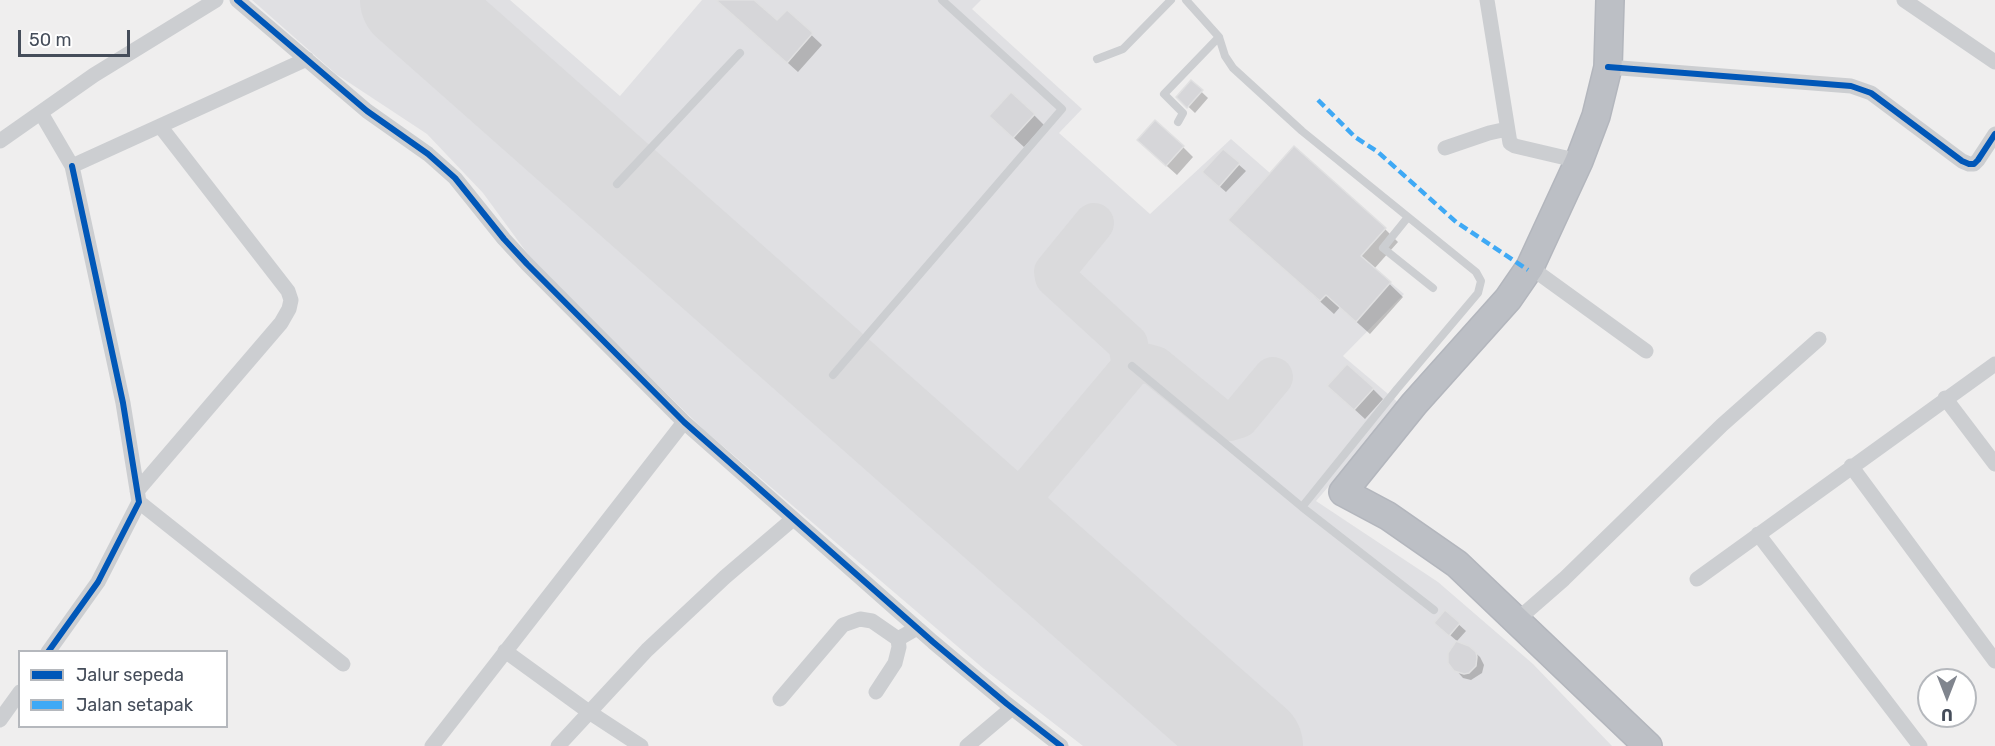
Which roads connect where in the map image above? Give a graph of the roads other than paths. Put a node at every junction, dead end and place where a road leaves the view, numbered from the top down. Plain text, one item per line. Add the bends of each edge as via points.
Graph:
1 (216, 0) edge
2 (237, 0) edge
3 (942, 0) edge
4 (1171, 0) edge
5 (1186, 0) edge
6 (1487, 0) edge
7 (1610, 0) edge
8 (1904, 0) edge
9 (1220, 37) junction
10 (740, 53) dead end
11 (307, 59) junction
12 (1097, 59) dead end
13 (1995, 62) edge
14 (1608, 66) junction
15 (41, 113) junction
16 (1178, 122) dead end
17 (160, 126) junction
18 (1507, 129) junction
19 (1995, 134) edge
20 (0, 141) edge
21 (1445, 148) dead end
22 (1579, 161) junction
23 (72, 166) junction
24 (617, 184) dead end
25 (1408, 217) junction
26 (1530, 267) junction
27 (1433, 288) dead end
28 (1818, 339) dead end
29 (1646, 351) dead end
30 (1995, 364) edge
31 (1132, 366) dead end
32 (833, 375) dead end
33 (1406, 397) junction
34 (1945, 398) junction
35 (684, 422) junction
36 (1995, 464) edge
37 (1851, 466) junction
38 (1343, 492) junction
39 (138, 496) junction
40 (1302, 507) junction
41 (794, 519) junction
42 (1758, 534) junction
43 (1697, 579) dead end
44 (1434, 610) dead end
45 (1517, 620) junction
46 (917, 627) junction
47 (898, 639) junction
48 (49, 650) edge
49 (505, 651) junction
50 (1995, 661) edge
51 (343, 664) dead end
52 (876, 692) dead end
53 (18, 695) edge
54 (780, 699) dead end
55 (1012, 708) junction
56 (589, 712) junction
57 (0, 720) edge
58 (1056, 745) edge
59 (432, 746) edge
60 (558, 746) edge
61 (641, 746) edge
62 (967, 746) edge
63 (1624, 746) edge
64 (1648, 746) edge
65 (1920, 746) edge

1 - 15 street via 94,75
2 - 11 street
3 - 32 lane via 1062,109
4 - 12 lane via 1123,49
5 - 9 lane
6 - 18 street
7 - 14 highway
8 - 13 street
9 - 16 lane via 1164,94 1183,112
9 - 25 lane via 1233,68
10 - 24 lane
11 - 17 street
11 - 35 street via 455,178 527,264
14 - 19 street via 1851,86 1871,93 1969,164 1978,160
14 - 22 highway via 1604,91
15 - 20 street
15 - 23 street
17 - 23 street
17 - 39 street via 288,291 291,300 281,323
18 - 21 street
18 - 22 street via 1510,143 1515,146
22 - 26 highway
23 - 39 street via 123,403
25 - 27 lane via 1383,248
25 - 33 lane via 1476,272 1481,281 1478,293
26 - 29 street
26 - 33 highway via 1508,299
28 - 45 street
30 - 34 street
31 - 40 lane
33 - 38 highway
33 - 40 lane via 1372,422
34 - 36 street
34 - 37 street
35 - 41 street
35 - 49 street
37 - 42 street
37 - 50 street
38 - 45 highway via 1388,516 1457,564
38 - 63 highway via 1348,508 1448,578
39 - 48 street via 98,582
39 - 51 street
40 - 44 lane
41 - 46 street
41 - 56 street via 647,650
42 - 43 street
42 - 65 street
45 - 64 highway
46 - 47 street
46 - 55 street
47 - 52 street via 895,663
47 - 54 street via 872,621 860,619 843,625
49 - 56 street
49 - 59 street
53 - 57 street
55 - 58 street
55 - 62 street
56 - 60 street
56 - 61 street

